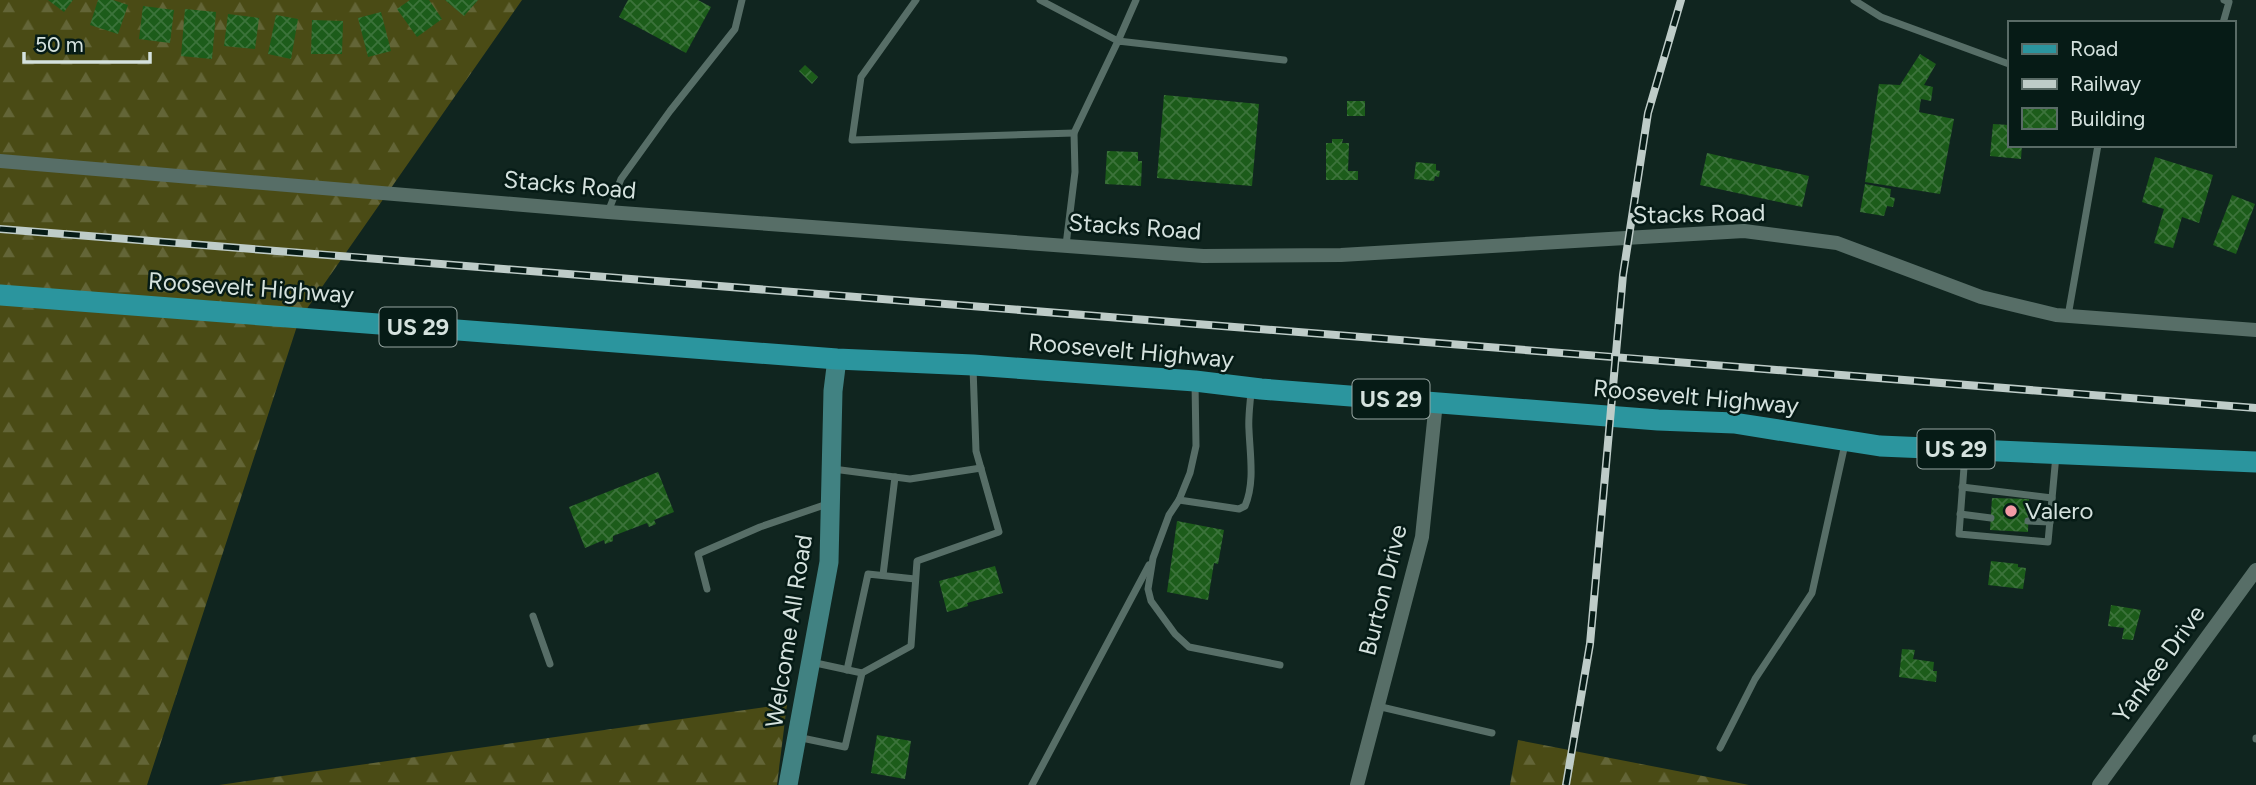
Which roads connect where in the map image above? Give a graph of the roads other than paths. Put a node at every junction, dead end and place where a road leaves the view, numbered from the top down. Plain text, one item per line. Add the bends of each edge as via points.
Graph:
1 (742, 0) edge
2 (916, 0) edge
3 (1040, 0) edge
4 (1136, 0) edge
5 (1854, 0) edge
6 (2224, 0) edge
7 (2224, 21) edge
8 (1118, 41) junction
9 (1284, 60) dead end
10 (2008, 64) edge
11 (1074, 133) junction
12 (2098, 147) edge
13 (0, 161) edge
14 (608, 212) junction
15 (1066, 245) junction
16 (0, 295) edge
17 (2068, 316) junction
18 (2256, 330) edge
19 (837, 359) junction
20 (973, 365) junction
21 (1195, 382) junction
22 (1251, 388) junction
23 (1436, 402) junction
24 (1846, 440) junction
25 (1965, 449) junction
26 (2056, 453) junction
27 (2256, 462) edge
28 (981, 468) junction
29 (832, 469) junction
30 (895, 477) junction
31 (1962, 487) junction
32 (2052, 498) junction
33 (1179, 499) junction
34 (831, 503) junction
35 (1961, 514) junction
36 (1991, 518) dead end
37 (2028, 521) dead end
38 (2050, 522) junction
39 (1153, 558) junction
40 (2256, 570) edge
41 (883, 575) junction
42 (915, 579) junction
43 (707, 589) dead end
44 (533, 616) dead end
45 (810, 662) junction
46 (550, 664) dead end
47 (1280, 665) dead end
48 (847, 670) junction
49 (862, 673) junction
50 (1377, 706) junction
51 (1492, 733) dead end
52 (797, 737) junction
53 (1720, 748) dead end
54 (788, 785) edge
55 (1032, 785) edge
56 (1357, 785) edge
57 (2099, 785) edge

1 - 14 lane via 735,29 621,179
2 - 11 lane via 861,77 852,140
3 - 8 lane
4 - 8 lane
5 - 10 lane via 1881,17
6 - 7 lane via 2229,2
8 - 9 lane
8 - 11 lane
11 - 15 lane via 1075,172
12 - 17 lane
13 - 14 street, Stacks Road
14 - 15 street, Stacks Road
15 - 17 street, Stacks Road via 1203,256 1327,255 1744,231 1837,243 1981,298
16 - 19 main road, Roosevelt Highway / US 29
17 - 18 street, Stacks Road
19 - 20 main road, Roosevelt Highway / US 29
19 - 29 street, Welcome All Road
20 - 21 main road, Roosevelt Highway / US 29
20 - 28 lane via 976,451
21 - 22 main road, Roosevelt Highway / US 29
21 - 33 lane via 1196,446
22 - 23 main road, Roosevelt Highway / US 29
22 - 33 lane via 1251,472 1245,506 1239,509
23 - 24 main road, Roosevelt Highway / US 29 via 1734,423
23 - 50 street, Burton Drive via 1422,537
24 - 25 main road, Roosevelt Highway / US 29
24 - 53 lane via 1812,593 1755,679
25 - 26 main road, Roosevelt Highway / US 29
25 - 31 lane
26 - 27 main road, Roosevelt Highway / US 29
26 - 32 lane
28 - 30 lane via 910,479
28 - 42 lane via 999,532 916,561
29 - 30 lane
29 - 34 street, Welcome All Road
30 - 41 lane
31 - 32 lane
31 - 35 lane
32 - 38 lane
33 - 39 lane
34 - 43 lane via 698,554
34 - 45 street, Welcome All Road via 829,562
35 - 36 lane
35 - 38 lane via 1959,534 2048,542
37 - 38 lane
39 - 47 lane via 1148,589 1151,601 1189,647
39 - 55 lane
40 - 57 street, Yankee Drive
41 - 42 lane
41 - 48 lane via 868,573
42 - 49 lane via 911,646
44 - 46 lane
45 - 48 lane
45 - 52 street, Welcome All Road
48 - 49 lane
49 - 52 lane via 845,747
50 - 51 lane
50 - 56 street, Burton Drive
52 - 54 street, Welcome All Road

